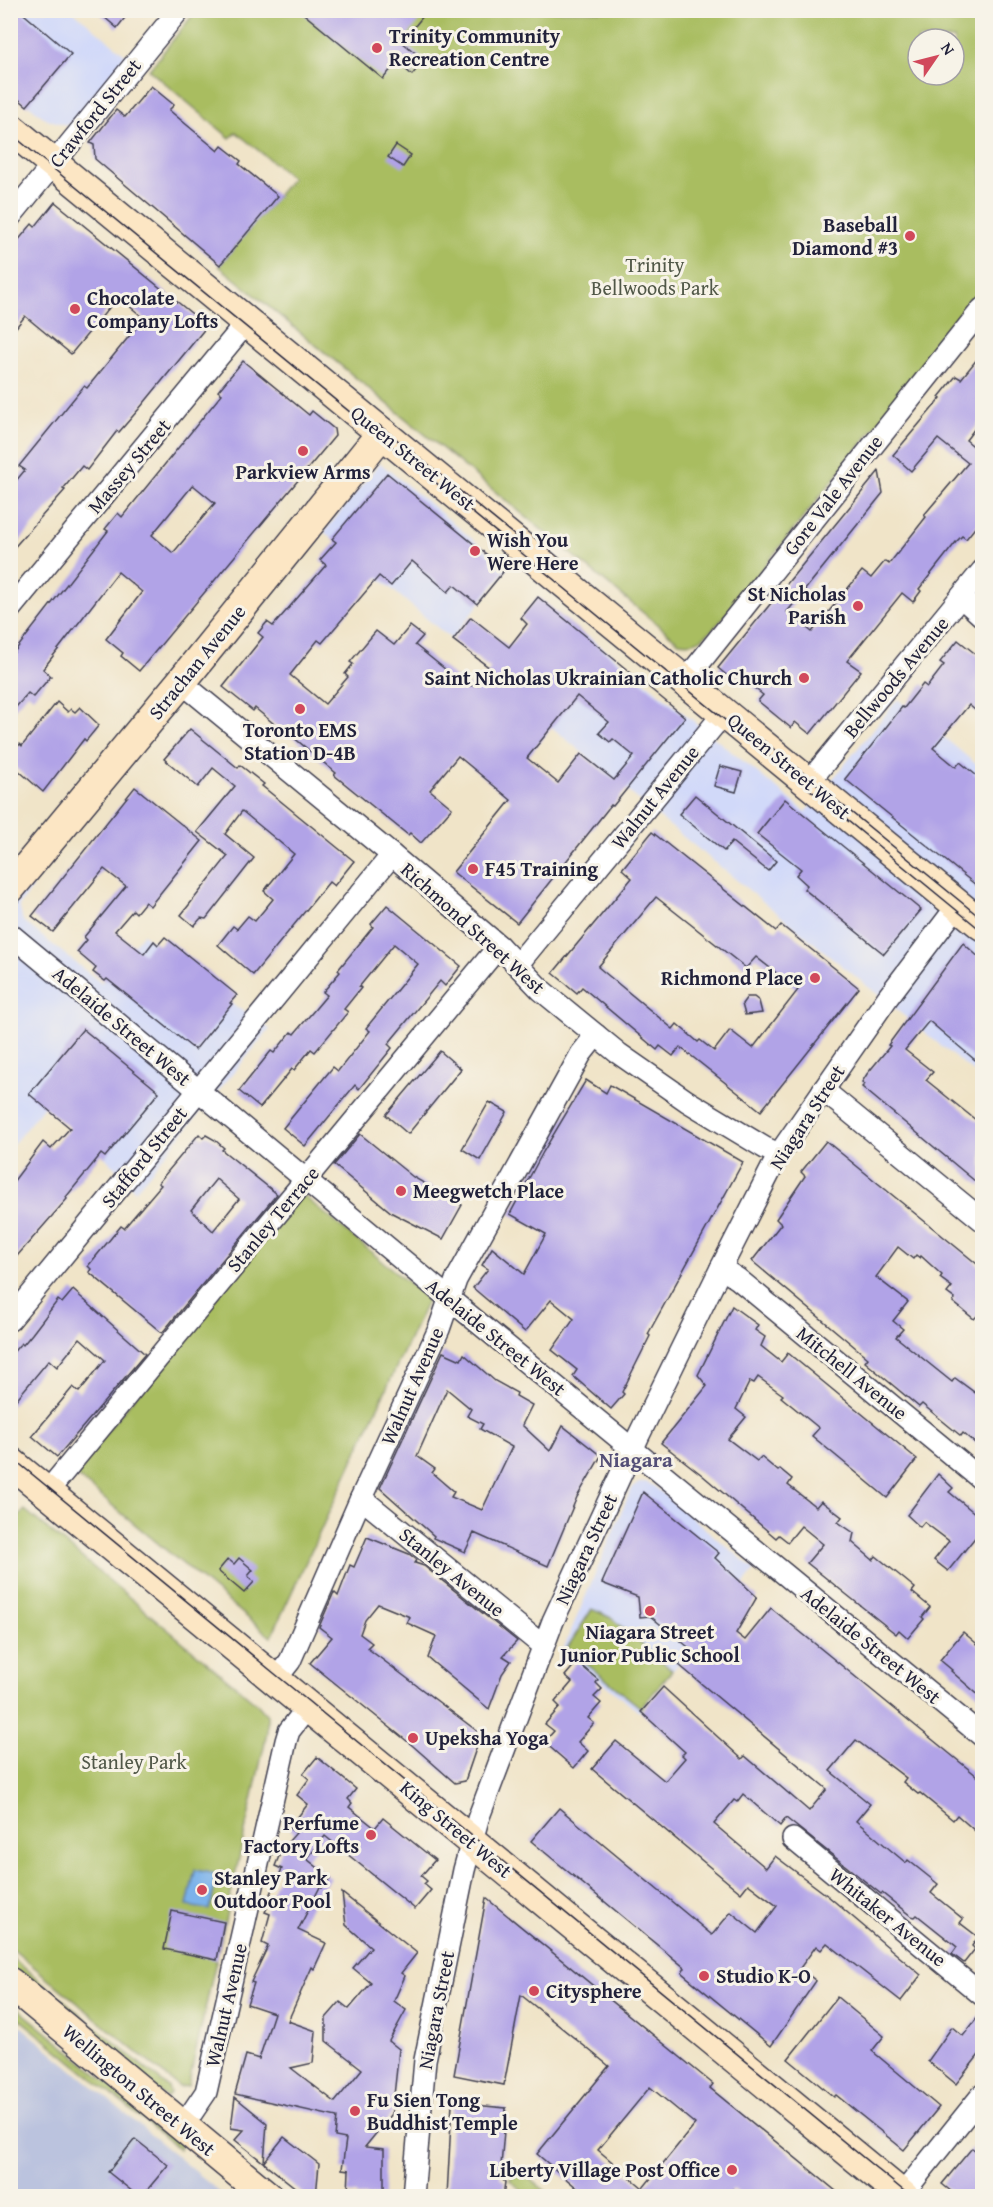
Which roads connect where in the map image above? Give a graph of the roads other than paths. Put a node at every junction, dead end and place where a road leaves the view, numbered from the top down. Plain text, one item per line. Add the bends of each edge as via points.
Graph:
1 (179, 10) edge
2 (10, 128) edge
3 (54, 164) junction
4 (10, 217) edge
5 (982, 309) edge
6 (247, 322) junction
7 (382, 433) junction
8 (982, 571) edge
9 (962, 598) junction
10 (10, 609) edge
11 (982, 616) edge
12 (685, 681) junction
13 (181, 682) junction
14 (724, 713) junction
15 (808, 783) junction
16 (392, 855) junction
17 (10, 888) edge
18 (958, 905) junction
19 (982, 925) edge
20 (10, 934) edge
21 (499, 946) junction
22 (517, 964) junction
23 (596, 1035) junction
24 (199, 1090) junction
25 (823, 1090) junction
26 (779, 1154) junction
27 (307, 1179) junction
28 (982, 1220) edge
29 (721, 1268) junction
30 (450, 1299) junction
31 (10, 1320) edge
32 (633, 1449) junction
33 (10, 1462) edge
34 (982, 1480) edge
35 (47, 1492) junction
36 (361, 1498) junction
37 (543, 1646) junction
38 (275, 1680) junction
39 (308, 1707) junction
40 (982, 1737) edge
41 (793, 1839) dead end
42 (473, 1843) junction
43 (10, 1983) edge
44 (982, 1995) edge
45 (982, 2095) edge
46 (183, 2126) junction
47 (267, 2196) edge
48 (413, 2196) edge
49 (902, 2196) edge

1 - 3 street, Crawford Street
2 - 3 main road, Queen Street West
3 - 4 street, Crawford Street
3 - 6 main road, Queen Street West
5 - 12 street, Gore Vale Avenue
6 - 7 main road, Queen Street West
6 - 10 street, Massey Street
7 - 12 main road, Queen Street West
7 - 13 main road, Strachan Avenue
8 - 9 street, Bellwoods Avenue
9 - 11 street
9 - 15 street, Bellwoods Avenue
12 - 14 main road, Queen Street West
13 - 16 street, Richmond Street West
13 - 17 main road, Strachan Avenue
14 - 15 main road, Queen Street West
14 - 22 street, Walnut Avenue
15 - 18 main road, Queen Street West
16 - 21 street, Richmond Street West
16 - 24 street, Stafford Street
18 - 19 main road, Queen Street West
18 - 25 street, Niagara Street
20 - 24 street, Adelaide Street West
21 - 22 street, Richmond Street West
21 - 27 street, Stanley Terrace
22 - 23 street, Richmond Street West
23 - 26 street, Richmond Street West via 687,1101
23 - 30 street, Walnut Avenue via 581,1054 456,1280
24 - 27 street, Adelaide Street West
24 - 31 street, Stafford Street
25 - 26 street, Niagara Street
25 - 28 street
26 - 29 street, Niagara Street
27 - 30 street, Adelaide Street West
27 - 35 street, Stanley Terrace
29 - 32 street, Niagara Street
29 - 34 street, Mitchell Avenue
30 - 32 street, Adelaide Street West
30 - 36 street, Walnut Avenue via 411,1394
32 - 37 street, Niagara Street
32 - 40 street, Adelaide Street West
33 - 35 main road, King Street West
35 - 38 main road, King Street West
36 - 37 street, Stanley Avenue
36 - 38 street, Walnut Avenue via 290,1661
37 - 42 street, Niagara Street via 478,1819
38 - 39 main road, King Street West
39 - 42 main road, King Street West
39 - 46 street, Walnut Avenue via 286,1741 207,2092
41 - 44 street, Whitaker Avenue
42 - 48 street, Niagara Street via 425,2060
42 - 49 main road, King Street West
43 - 46 main road, Wellington Street West
45 - 49 street
46 - 47 main road, Wellington Street West

